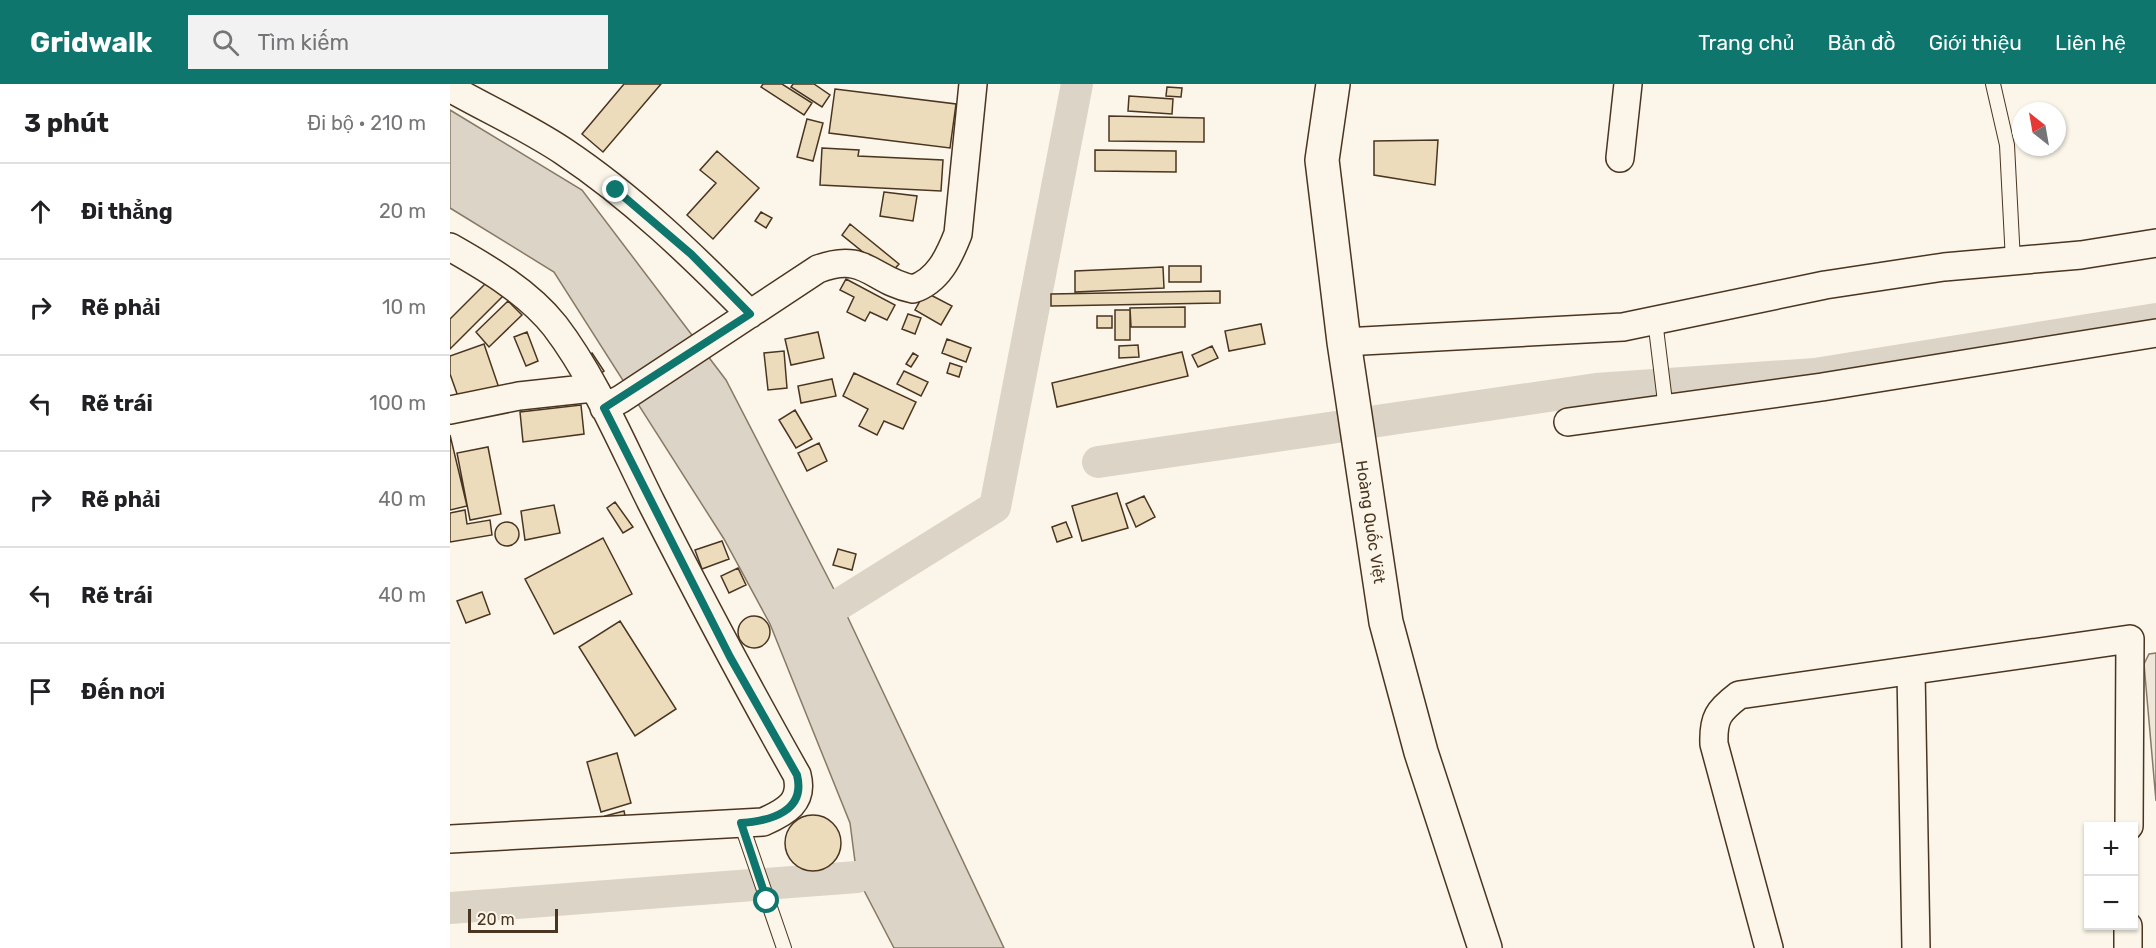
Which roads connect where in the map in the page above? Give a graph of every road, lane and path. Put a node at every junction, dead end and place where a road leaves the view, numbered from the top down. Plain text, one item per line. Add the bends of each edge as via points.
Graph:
1 (973, 84) edge
2 (1333, 84) edge
3 (1628, 84) edge
4 (1993, 84) edge
5 (450, 88) edge
6 (1620, 158) dead end
7 (2156, 243) edge
8 (450, 247) edge
9 (2013, 261) junction
10 (741, 320) junction
11 (1656, 325) junction
12 (2156, 333) edge
13 (1346, 353) junction
14 (606, 398) junction
15 (1665, 403) junction
16 (450, 410) edge
17 (1568, 422) dead end
18 (1911, 671) junction
19 (2129, 822) edge
20 (741, 823) junction
21 (450, 839) edge
22 (2128, 930) edge
23 (784, 948) edge
24 (1485, 948) edge
25 (1769, 948) edge
26 (1916, 948) edge
27 (2128, 948) edge

1 - 10 street via 958,234 934,278 913,290 862,265 833,263
2 - 13 street, Hoàng Quốc Việt via 1322,160
3 - 6 street
4 - 9 lane via 2007,145
5 - 10 street via 562,150 616,190 691,254
7 - 9 street
8 - 14 street via 481,264 532,302
9 - 11 street via 1825,285
10 - 14 street
11 - 13 street
11 - 15 lane
12 - 15 street
13 - 24 street, Hoàng Quốc Việt via 1386,622 1421,752
14 - 16 street via 519,396
14 - 20 street via 730,657 797,775 797,801 763,822
15 - 17 street
18 - 19 street via 2130,639
18 - 25 street via 1739,695 1723,707 1713,724 1714,744
18 - 26 street
20 - 21 street
20 - 23 lane
22 - 27 street

